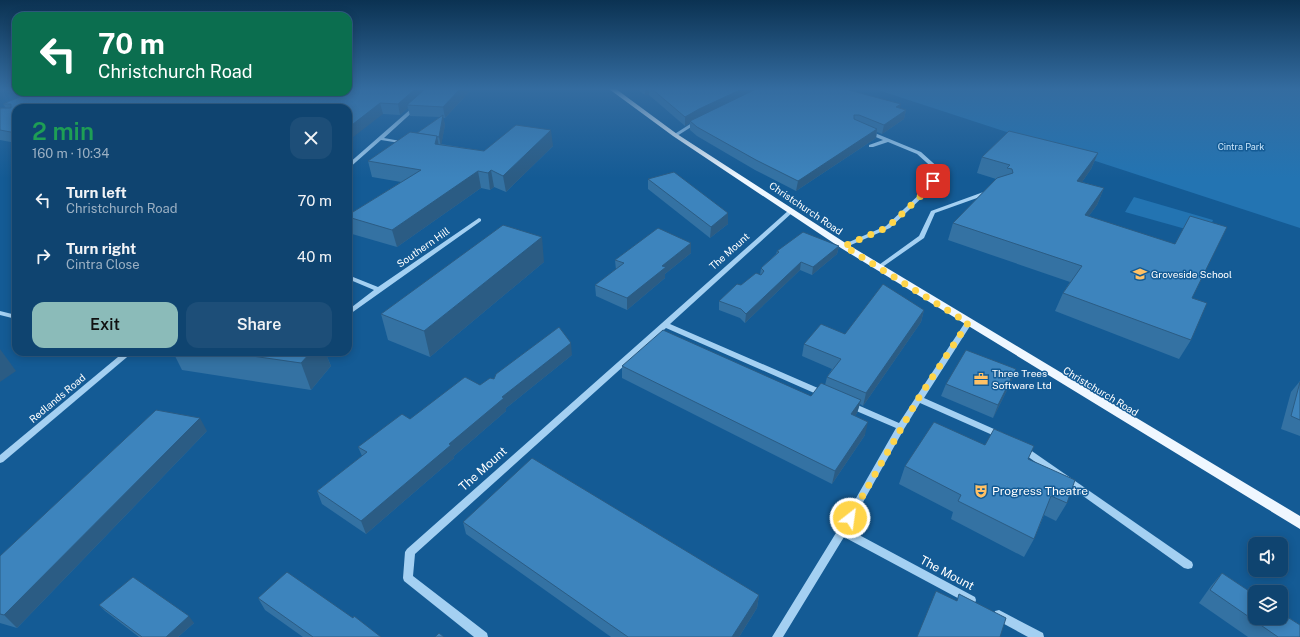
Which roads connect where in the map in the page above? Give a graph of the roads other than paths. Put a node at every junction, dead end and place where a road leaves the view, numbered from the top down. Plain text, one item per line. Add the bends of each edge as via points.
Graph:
1 (403, 119) edge
2 (653, 119) edge
3 (701, 120) edge
4 (862, 129) edge
5 (675, 135) junction
6 (381, 139) junction
7 (888, 140) junction
8 (410, 144) edge
9 (871, 146) edge
10 (352, 160) edge
11 (356, 161) junction
12 (352, 164) edge
13 (996, 189) edge
14 (791, 211) junction
15 (479, 220) dead end
16 (844, 246) junction
17 (879, 268) junction
18 (352, 279) edge
19 (379, 290) junction
20 (352, 310) edge
21 (0, 313) edge
22 (12, 316) edge
23 (968, 323) junction
24 (665, 325) junction
25 (124, 356) edge
26 (830, 396) edge
27 (918, 399) junction
28 (844, 402) edge
29 (901, 427) junction
30 (1006, 438) edge
31 (1018, 446) edge
32 (0, 460) edge
33 (1300, 523) edge
34 (842, 531) junction
35 (1188, 565) dead end
36 (483, 637) edge
37 (777, 637) edge
38 (1039, 637) edge

1 - 6 street
2 - 5 main road, Christchurch Road
3 - 5 street
4 - 7 street
5 - 14 main road, Christchurch Road
6 - 8 street
6 - 11 street
7 - 9 street
7 - 16 street via 919,153 939,171 926,191 888,227
10 - 11 street
11 - 12 street
13 - 17 street via 933,212 922,237
14 - 16 main road, Christchurch Road
14 - 24 street, The Mount
15 - 19 street, Southern Hill
16 - 17 main road, Christchurch Road
17 - 23 main road, Christchurch Road
18 - 19 street
19 - 20 street, Southern Hill
21 - 22 street
23 - 27 street
23 - 33 main road, Christchurch Road
24 - 26 street
24 - 36 street, The Mount via 410,552 408,578
25 - 32 street, Redlands Road
27 - 29 street
27 - 30 street
28 - 29 street
29 - 34 street
31 - 35 street
34 - 37 street
34 - 38 street, The Mount

